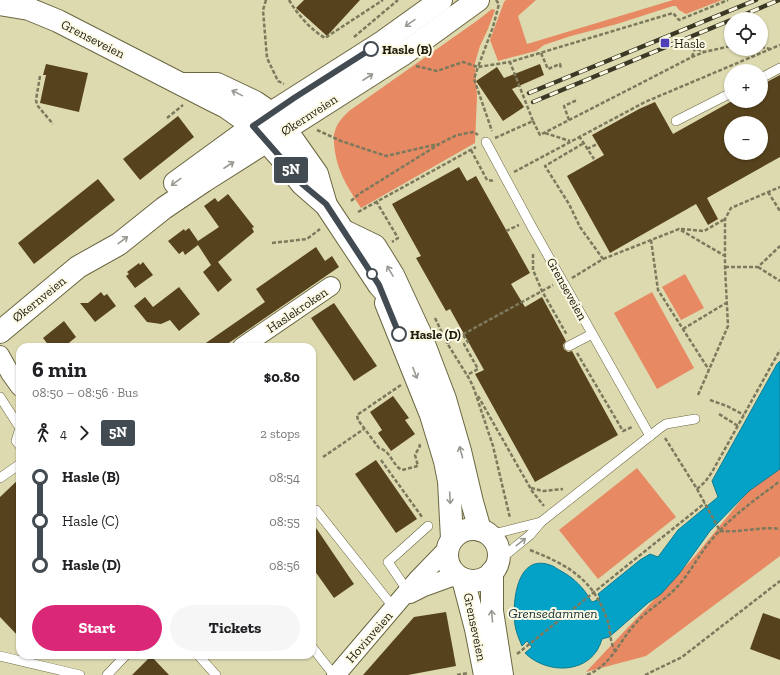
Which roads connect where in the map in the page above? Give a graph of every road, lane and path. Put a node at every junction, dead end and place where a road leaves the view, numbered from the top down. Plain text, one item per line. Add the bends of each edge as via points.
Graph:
1 (266, 0) edge
2 (289, 0) edge
3 (383, 0) edge
4 (398, 0) edge
5 (441, 0) edge
6 (478, 0) edge
7 (496, 0) edge
8 (728, 0) edge
9 (0, 4) edge
10 (41, 6) edge
11 (352, 39) dead end
12 (780, 45) edge
13 (724, 48) edge
14 (770, 49) joint
15 (704, 52) junction
16 (541, 53) junction
17 (692, 57) junction
18 (510, 62) junction
19 (414, 65) dead end
20 (478, 67) junction
21 (561, 68) dead end
22 (780, 68) edge
23 (768, 74) edge
24 (40, 76) dead end
25 (287, 86) dead end
26 (184, 93) junction
27 (724, 97) edge
28 (574, 98) dead end
29 (271, 113) junction
30 (167, 118) dead end
31 (570, 120) junction
32 (533, 121) junction
33 (676, 121) dead end
34 (53, 124) dead end
35 (313, 128) dead end
36 (286, 130) junction
37 (545, 133) junction
38 (260, 134) junction
39 (579, 136) junction
40 (490, 140) junction
41 (570, 141) junction
42 (441, 143) junction
43 (584, 143) junction
44 (597, 144) dead end
45 (588, 149) junction
46 (471, 150) junction
47 (594, 159) dead end
48 (514, 172) dead end
49 (507, 181) junction
50 (780, 187) edge
51 (768, 192) junction
52 (351, 201) dead end
53 (326, 204) junction
54 (780, 211) edge
55 (358, 212) dead end
56 (725, 219) junction
57 (333, 228) junction
58 (679, 229) junction
59 (651, 240) junction
60 (272, 243) dead end
61 (780, 246) edge
62 (725, 256) junction
63 (603, 259) junction
64 (725, 268) junction
65 (758, 268) junction
66 (533, 270) dead end
67 (572, 278) dead end
68 (562, 280) junction
69 (780, 281) edge
70 (379, 285) junction
71 (331, 286) dead end
72 (542, 291) junction
73 (726, 303) junction
74 (683, 329) junction
75 (419, 331) junction
76 (0, 332) edge
77 (592, 334) junction
78 (463, 335) junction
79 (248, 343) edge
80 (447, 343) dead end
81 (571, 345) junction
82 (780, 350) edge
83 (0, 355) edge
84 (709, 370) junction
85 (467, 375) dead end
86 (16, 381) edge
87 (390, 392) dead end
88 (698, 395) dead end
89 (0, 397) edge
90 (710, 400) dead end
91 (719, 414) dead end
92 (744, 415) junction
93 (695, 418) dead end
94 (16, 422) edge
95 (738, 426) junction
96 (364, 428) junction
97 (660, 428) junction
98 (634, 430) dead end
99 (650, 436) junction
100 (418, 438) dead end
101 (323, 457) dead end
102 (381, 460) dead end
103 (16, 467) edge
104 (0, 478) edge
105 (780, 481) edge
106 (530, 488) junction
107 (570, 488) dead end
108 (697, 489) junction
109 (705, 503) junction
110 (545, 507) dead end
111 (316, 510) dead end
112 (511, 522) dead end
113 (541, 522) junction
114 (428, 526) joint
115 (780, 529) edge
116 (720, 531) junction
117 (485, 533) junction
118 (450, 544) junction
119 (526, 548) dead end
120 (495, 566) junction
121 (460, 577) junction
122 (780, 581) edge
123 (594, 592) junction
124 (400, 597) junction
125 (316, 652) edge
126 (616, 652) junction
127 (0, 656) edge
128 (515, 656) dead end
129 (122, 659) edge
130 (202, 659) edge
131 (80, 675) edge
132 (107, 675) edge
133 (216, 675) edge
134 (335, 675) edge
135 (485, 675) edge
136 (502, 675) edge
137 (587, 675) edge
138 (645, 675) edge

1 - 25 path via 263,10 267,58 278,81
2 - 3 path via 296,12 316,33 325,38
4 - 11 path
5 -> 29 main road, Økernveien via 384,41
36 -> 6 main road, Økernveien via 402,55
7 - 20 path via 499,4
8 - 16 path via 679,20 673,13
9 - 10 main road, Grenseveien
10 - 26 main road, Grenseveien
12 - 14 path
13 - 15 path
14 - 39 path via 645,102
15 - 17 path
15 - 17 path via 695,48
16 - 18 path
16 - 21 path via 548,69 560,64
17 - 31 path
18 - 20 path
18 - 32 path
19 - 20 path via 437,71 463,62
20 - 40 path via 474,79
22 - 23 lane
24 - 34 path via 37,105
29 -> 26 main road, Grenseveien via 256,102 217,84
26 - 30 path
26 - 38 main road, Grenseveien via 226,107
27 - 33 lane
28 - 31 path via 575,101 564,106
29 - 36 main road, Grenseveien
29 - 38 main road, Økernveien
31 - 37 path
32 - 37 path via 540,135
32 - 40 path
35 - 42 path via 341,141 386,156
36 - 38 main road, Økernveien
36 - 53 main road, Grenseveien via 318,174
37 - 41 path
38 - 53 main road, Grenseveien via 302,184
38 - 76 main road, Økernveien via 197,186 164,208 119,244 78,268
39 - 41 path
39 - 43 path
40 - 42 path via 474,132 458,135
40 - 46 path
40 - 49 lane, Grenseveien
41 - 48 path
42 - 52 path
43 - 45 path
43 - 63 path via 545,166 580,227
44 - 45 path
45 - 47 path
46 - 49 path via 487,180
46 - 55 path
49 - 68 lane, Grenseveien
50 - 51 path
51 - 54 path
51 - 56 path via 731,208
53 - 57 main road, Grenseveien
56 - 58 path via 704,231
56 - 62 path
57 - 60 path via 307,239
57 - 70 main road, Grenseveien
75 -> 57 main road, Grenseveien via 393,275 375,246
58 - 59 path
58 - 62 path
59 - 63 path
59 - 74 path via 658,290
61 - 65 path
62 - 64 path
63 - 67 path
64 - 65 path
64 - 73 path
65 - 69 path
66 - 72 path
68 - 72 path
68 - 77 lane, Grenseveien
70 - 75 main road, Grenseveien
70 -> 118 main road, Grenseveien via 428,408 445,461 449,480
71 - 79 street, Haslekroken
72 - 78 path
72 - 81 path
73 - 74 path
73 - 84 path via 728,326
74 - 84 path
117 -> 75 main road, Grenseveien via 472,502 445,399
77 - 81 lane
77 - 99 lane, Grenseveien
78 - 80 path
78 - 85 path via 468,342 464,344 478,369
81 - 98 path via 622,432 632,427
82 - 92 path
83 - 86 street
84 - 88 path
87 - 96 path via 357,415
89 - 94 lane
90 - 92 path
91 - 95 path
92 - 95 path
93 - 97 lane via 666,424
95 - 108 path via 712,472
96 - 100 path via 379,448 384,449 402,470 418,466 415,455 420,446
96 - 101 path
97 - 99 lane
97 - 108 path
99 - 113 lane
102 - 114 path
103 - 104 lane
105 - 116 path via 746,506
106 - 107 path via 543,491
106 - 110 path
106 - 112 path via 474,388 493,446
108 - 109 path
109 - 116 path
109 - 123 path
111 - 124 lane
113 - 117 lane
120 -> 113 lane
114 - 124 lane via 388,562
115 - 116 path
116 - 126 path via 682,582 636,622
117 - 118 main road via 472,529 464,531
117 - 120 main road via 497,547 499,554
118 - 121 main road via 448,564
118 - 124 street, Hovinveien
119 - 123 path via 562,563
120 - 121 main road via 486,577 479,580 471,581
136 -> 120 main road, Grenseveien via 492,611
121 - 124 street, Hovinveien
121 - 135 main road, Grenseveien via 476,629
122 - 138 path via 682,657
123 - 126 path via 607,619
123 - 128 path
124 - 134 street, Hovinveien
125 - 134 lane
126 - 137 path via 600,668
127 - 131 lane
129 - 132 lane
130 - 133 lane

